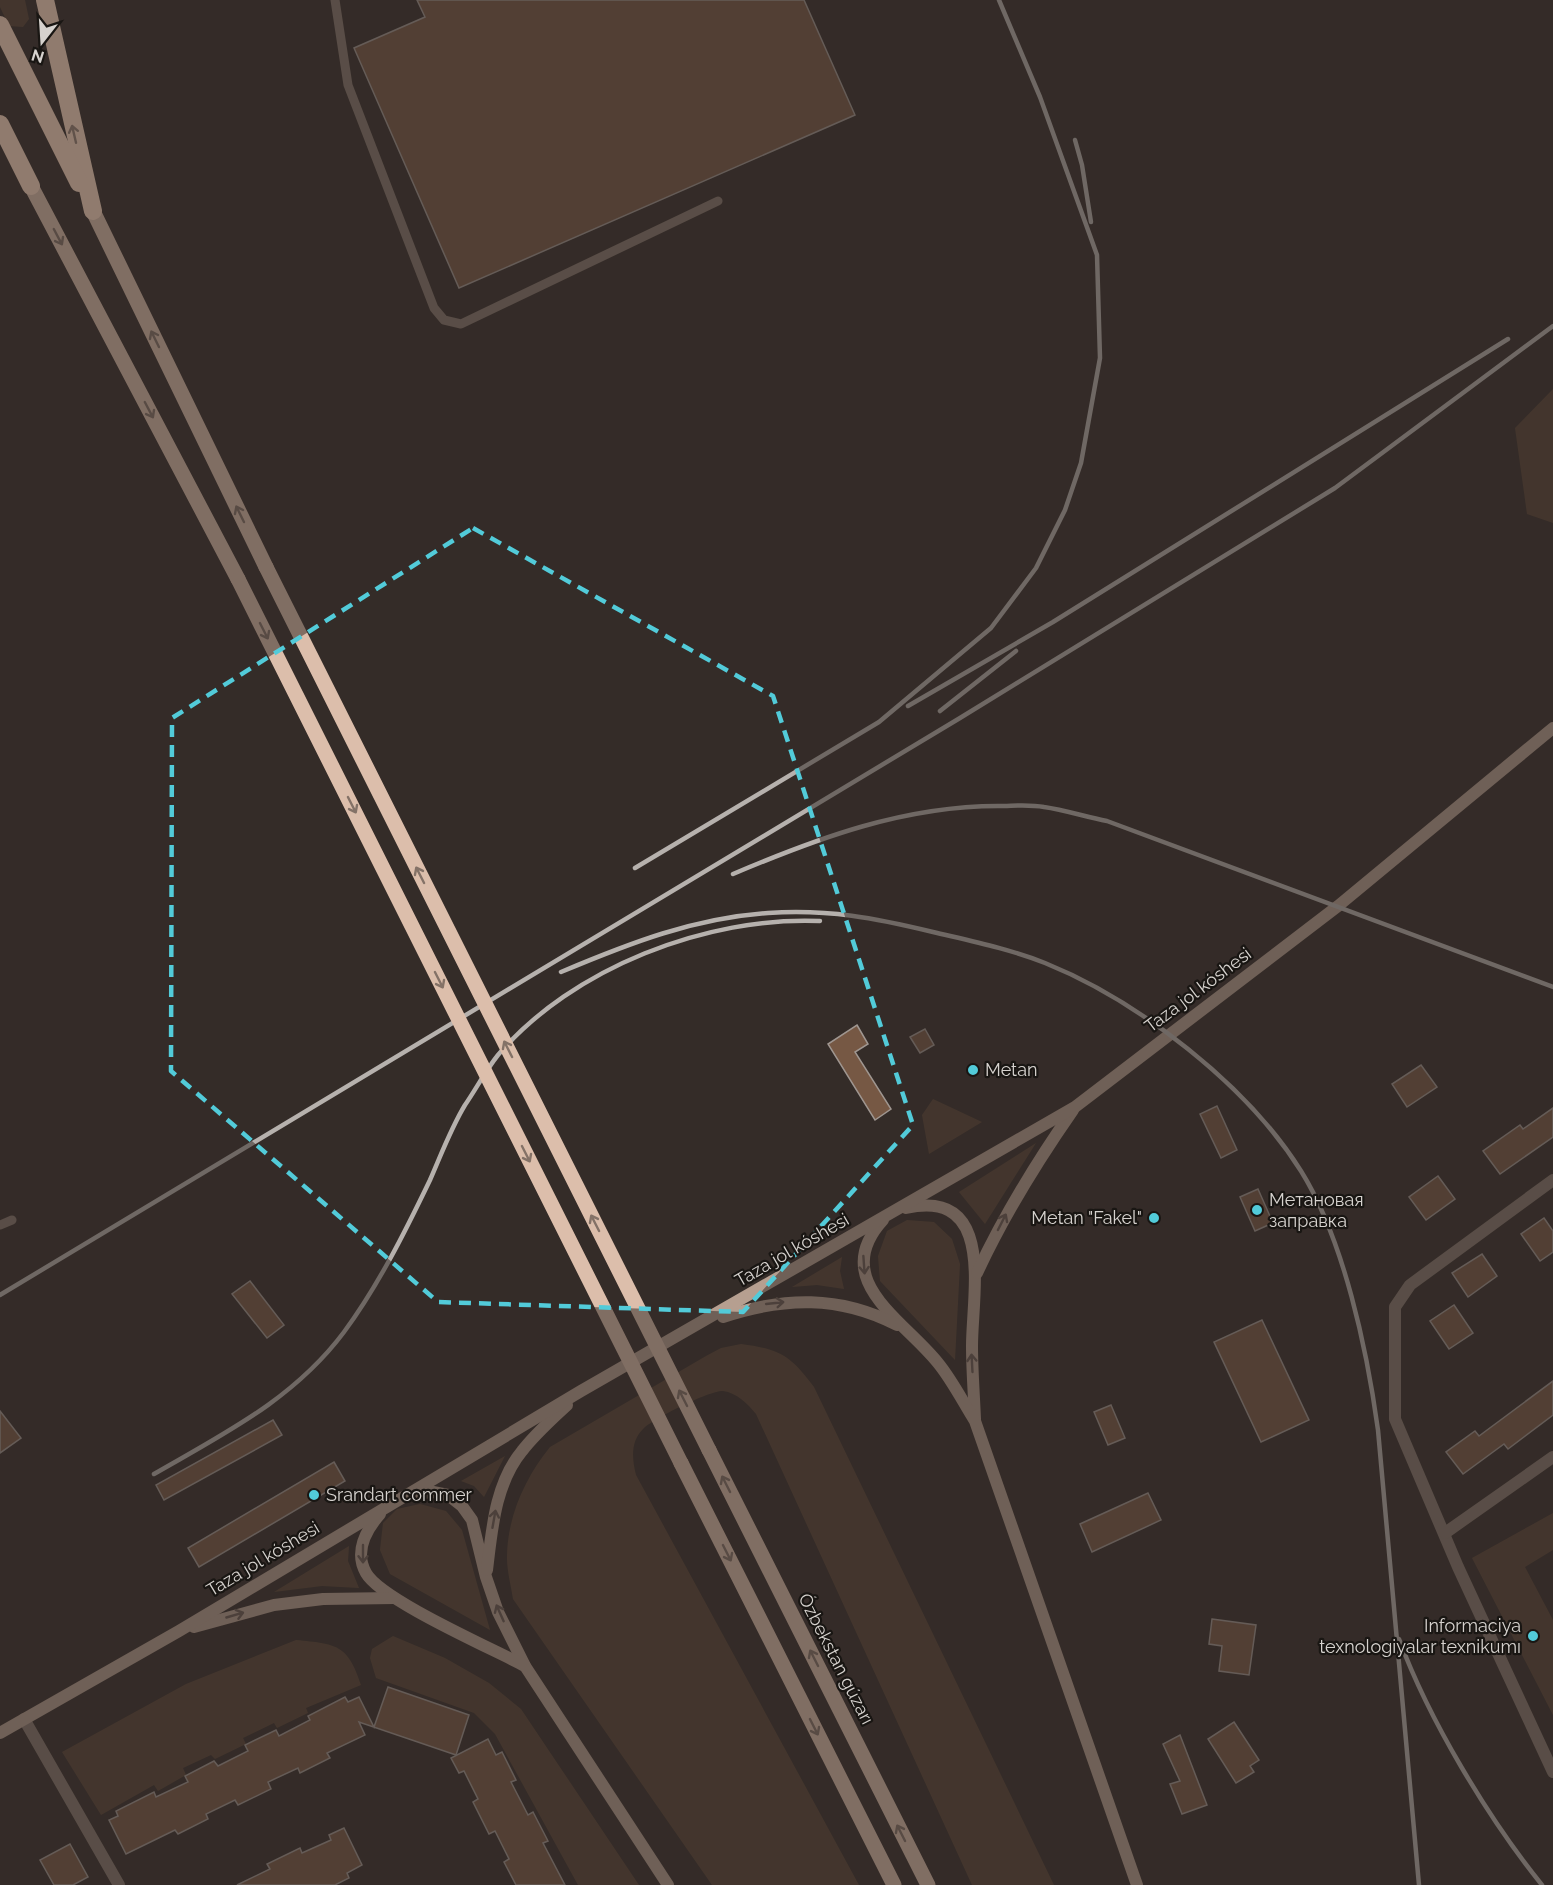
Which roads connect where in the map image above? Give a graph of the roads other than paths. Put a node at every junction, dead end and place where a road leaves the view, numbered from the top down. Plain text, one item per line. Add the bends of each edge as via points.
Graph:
1 (45, 0) edge
2 (335, 0) edge
3 (0, 25) edge
4 (0, 124) edge
5 (0, 155) edge
6 (31, 186) junction
7 (718, 201) dead end
8 (93, 211) junction
9 (1553, 728) edge
10 (1075, 1107) junction
11 (1553, 1180) edge
12 (891, 1213) junction
13 (12, 1220) dead end
14 (0, 1225) edge
15 (977, 1274) junction
16 (699, 1325) junction
17 (909, 1332) junction
18 (581, 1391) junction
19 (975, 1421) junction
20 (1553, 1457) edge
21 (392, 1503) junction
22 (1445, 1533) junction
23 (486, 1577) junction
24 (394, 1598) junction
25 (179, 1631) junction
26 (525, 1666) junction
27 (24, 1719) junction
28 (0, 1733) edge
29 (1553, 1772) edge
30 (119, 1885) edge
31 (668, 1885) edge
32 (894, 1885) edge
33 (928, 1885) edge
34 (1137, 1885) edge

8 -> 1 highway
2 - 7 lane via 348,85 434,308 444,320 461,324
3 - 8 highway
4 - 6 highway
5 - 6 highway
6 -> 32 main road, bridge via 238,579
33 -> 8 main road, Ózbekstan gúzarı, bridge via 266,567
9 - 10 main road, Taza jol kóshesi via 1338,906
10 - 12 main road, Taza jol kóshesi
15 -> 10 main road via 1034,1165
11 - 22 street via 1410,1285 1395,1307 1395,1419
12 - 15 main road via 923,1204 941,1207 963,1222 973,1242
12 - 16 main road, Taza jol kóshesi
12 -> 17 main road via 868,1240 863,1254 865,1275 874,1297
13 - 14 lane
19 -> 15 main road via 972,1347
16 -> 17 main road via 759,1305 799,1301 873,1313
16 - 18 main road, Taza jol kóshesi
17 - 19 main road via 939,1363
18 - 21 main road, Taza jol kóshesi
23 -> 18 main road via 494,1514 505,1480 520,1452
19 - 34 main road
20 - 22 street
21 - 23 main road via 419,1492 433,1492 448,1495 462,1506 472,1520
21 -> 24 main road via 369,1528 361,1560 367,1575
21 - 25 main road, Taza jol kóshesi
22 - 29 street
26 -> 23 main road via 498,1612
25 -> 24 main road via 274,1605 323,1599
24 - 26 main road
25 - 27 main road, Taza jol kóshesi
26 - 31 main road
27 - 28 main road, Taza jol kóshesi
27 - 30 street

